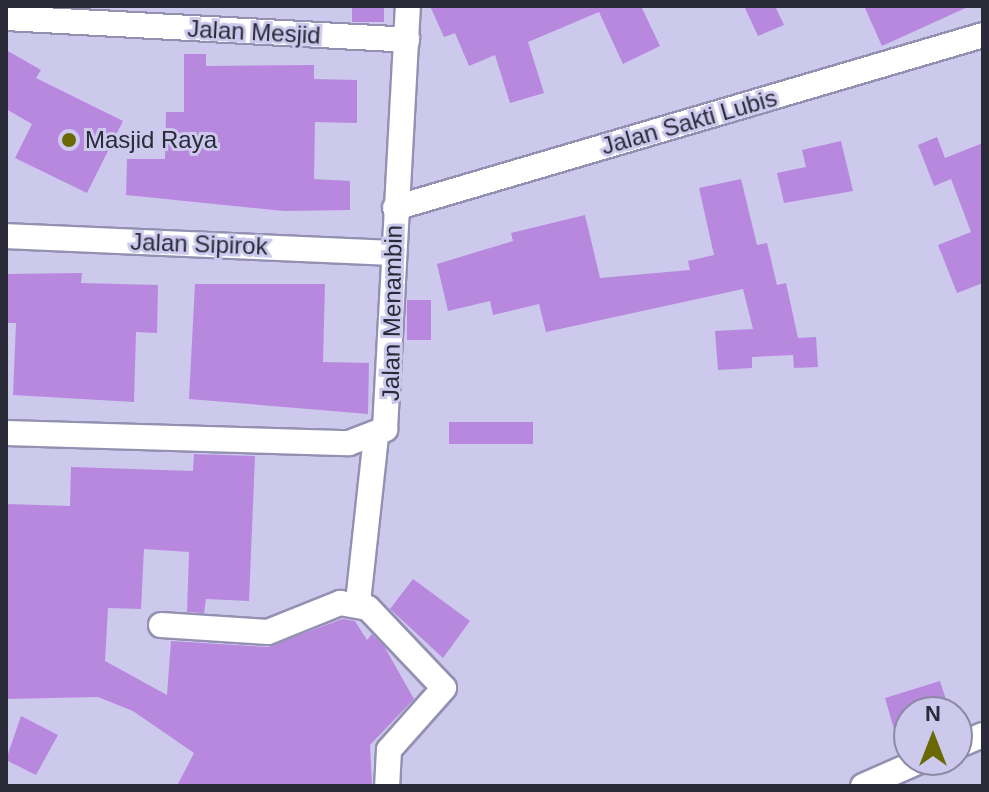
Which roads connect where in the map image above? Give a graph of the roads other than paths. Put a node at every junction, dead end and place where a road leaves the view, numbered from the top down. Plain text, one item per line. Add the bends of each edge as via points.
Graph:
1 (408, 6) edge
2 (6, 18) edge
3 (983, 35) edge
4 (407, 40) junction
5 (395, 208) junction
6 (6, 236) edge
7 (393, 253) junction
8 (6, 433) edge
9 (376, 436) junction
10 (358, 602) junction
11 (161, 625) dead end
12 (893, 773) edge
13 (386, 775) edge
14 (863, 786) edge

1 - 4 street, Jalan Menambin
2 - 4 street, Jalan Mesjid
3 - 5 street, Jalan Sakti Lubis
4 - 5 street, Jalan Menambin
5 - 7 street, Jalan Menambin
6 - 7 street, Jalan Sipirok
7 - 9 street, Jalan Menambin via 390,411
8 - 9 street, Jalan Menambin via 349,443
9 - 10 street
10 - 11 street via 282,631
10 - 13 street via 444,688 389,750
12 - 14 street

